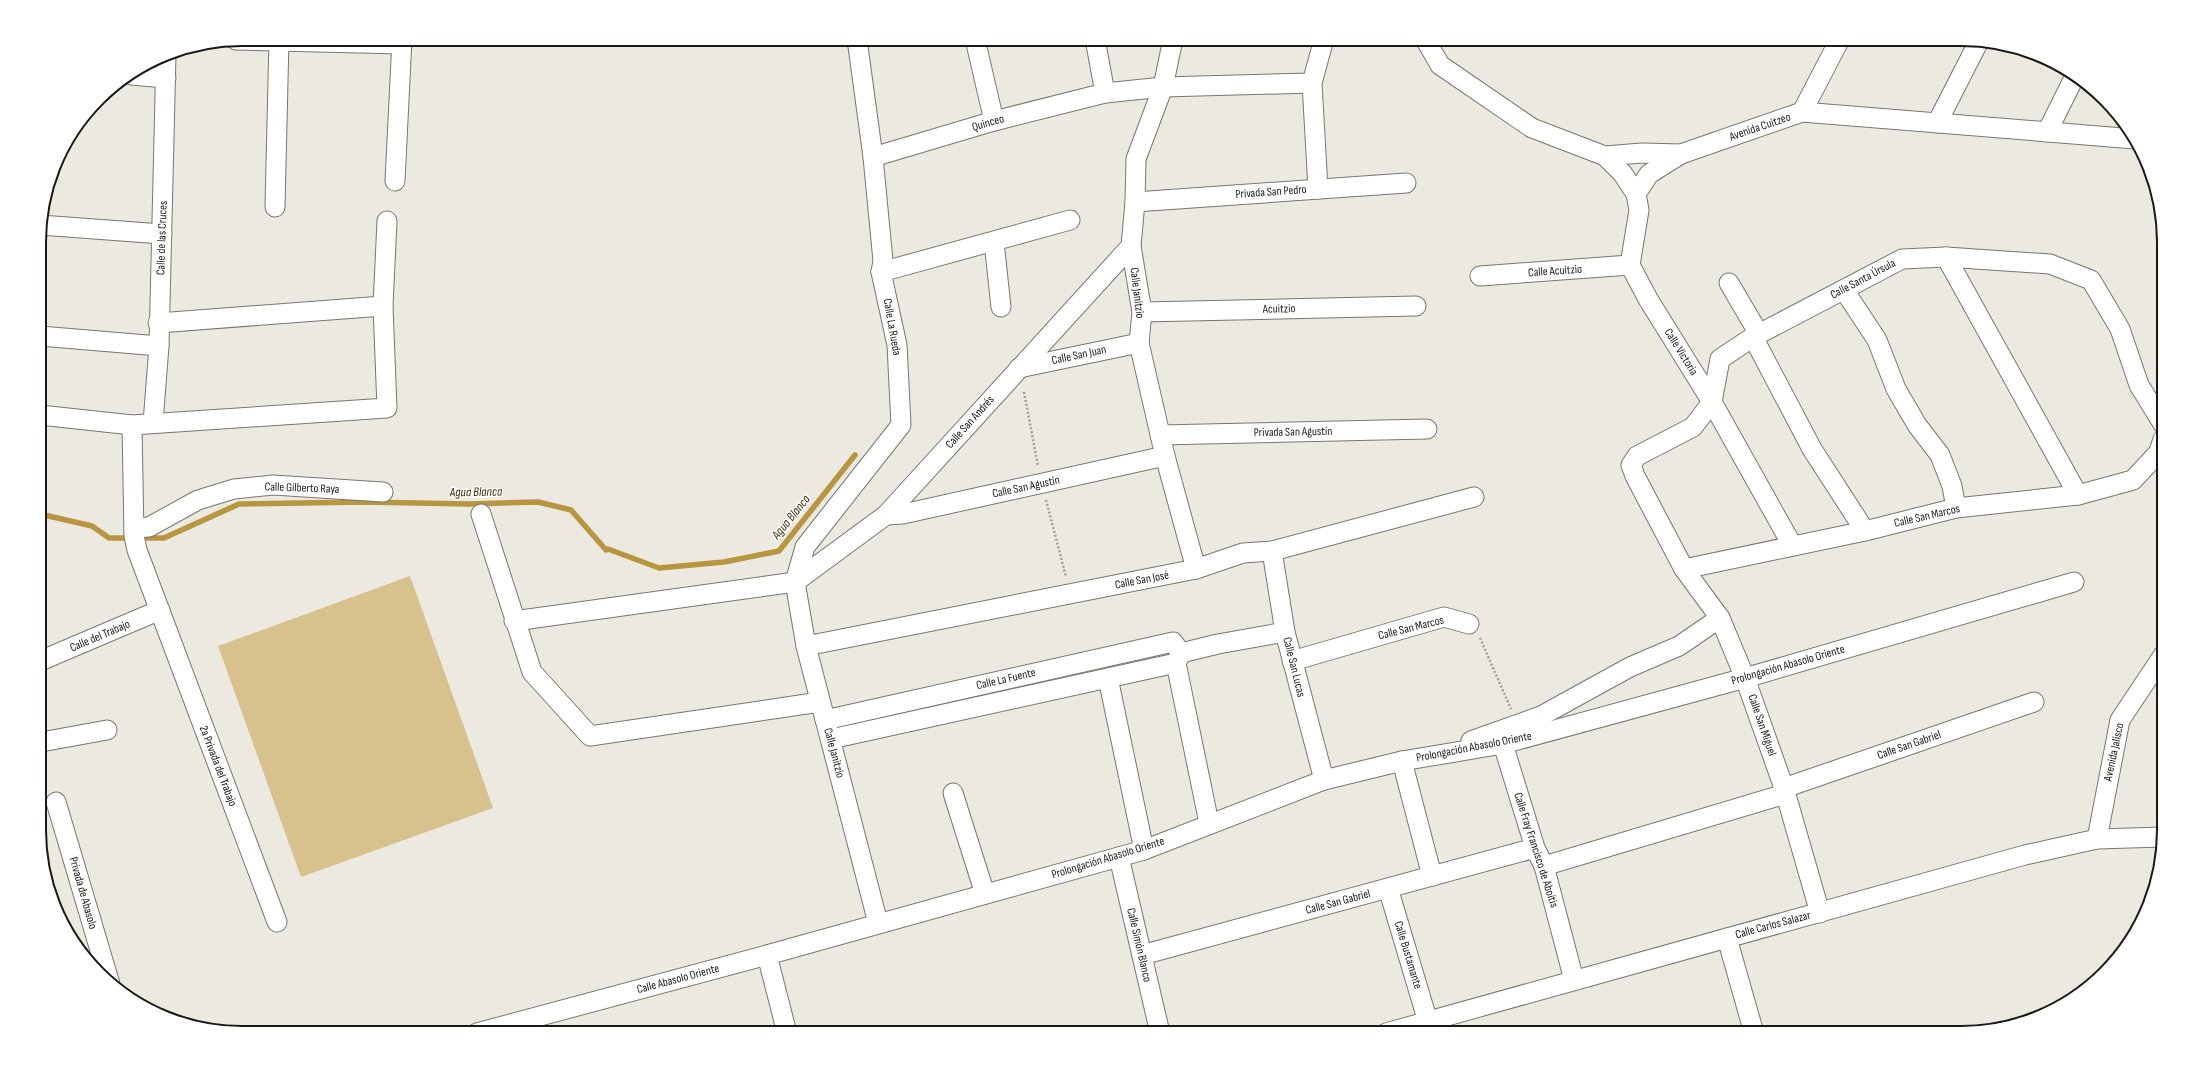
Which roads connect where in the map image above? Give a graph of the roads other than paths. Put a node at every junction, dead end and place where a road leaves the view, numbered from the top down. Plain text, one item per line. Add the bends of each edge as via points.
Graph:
1 (279, 46) edge
2 (402, 46) edge
3 (858, 46) edge
4 (977, 46) edge
5 (1096, 46) edge
6 (1172, 46) edge
7 (1322, 46) edge
8 (1429, 46) edge
9 (1836, 46) edge
10 (1976, 46) edge
11 (166, 61) edge
12 (138, 76) edge
13 (166, 78) junction
14 (2072, 81) edge
15 (1312, 83) junction
16 (1163, 87) junction
17 (1105, 93) junction
18 (1802, 112) junction
19 (994, 120) junction
20 (1937, 123) junction
21 (2047, 132) junction
22 (2127, 138) edge
23 (1681, 154) junction
24 (1605, 156) junction
25 (873, 157) junction
26 (395, 181) dead end
27 (1406, 183) dead end
28 (1318, 189) junction
29 (1636, 194) junction
30 (1135, 202) junction
31 (275, 207) dead end
32 (1070, 220) dead end
33 (387, 221) dead end
34 (47, 225) edge
35 (162, 234) junction
36 (994, 242) junction
37 (1131, 246) junction
38 (1946, 257) junction
39 (1630, 265) junction
40 (881, 272) junction
41 (1480, 276) dead end
42 (1729, 283) dead end
43 (1844, 290) junction
44 (384, 306) junction
45 (1001, 306) dead end
46 (1416, 306) dead end
47 (1142, 312) junction
48 (158, 324) junction
49 (1756, 335) junction
50 (46, 337) edge
51 (1139, 343) junction
52 (159, 346) junction
53 (1019, 368) junction
54 (1712, 402) junction
55 (2157, 414) edge
56 (46, 416) edge
57 (153, 423) junction
58 (132, 425) junction
59 (1427, 428) dead end
60 (1160, 435) junction
61 (2157, 450) edge
62 (1165, 456) junction
63 (383, 492) dead end
64 (2078, 495) junction
65 (1474, 497) dead end
66 (1956, 508) junction
67 (481, 514) dead end
68 (886, 515) junction
69 (1865, 531) junction
70 (135, 538) junction
71 (1792, 545) junction
72 (1272, 551) junction
73 (1196, 569) junction
74 (1684, 569) junction
75 (795, 582) junction
76 (2074, 582) dead end
77 (160, 610) junction
78 (1720, 618) junction
79 (514, 621) junction
80 (1469, 624) road end
81 (1285, 632) junction
82 (806, 646) junction
83 (46, 658) edge
84 (1178, 658) junction
85 (1292, 661) junction
86 (2157, 664) edge
87 (1108, 678) junction
88 (1745, 678) junction
89 (1006, 679) junction
90 (1010, 699) junction
91 (2034, 702) dead end
92 (822, 711) junction
93 (106, 730) dead end
94 (831, 739) junction
95 (46, 741) edge
96 (1503, 744) junction
97 (1428, 756) junction
98 (1402, 761) junction
99 (1324, 780) junction
100 (1785, 791) junction
101 (953, 793) dead end
102 (56, 802) dead end
103 (1209, 823) junction
104 (2157, 837) edge
105 (2097, 839) junction
106 (1534, 848) junction
107 (1144, 850) junction
108 (1120, 857) junction
109 (1544, 866) junction
110 (1432, 876) junction
111 (1388, 888) junction
112 (985, 894) junction
113 (1820, 912) junction
114 (277, 922) dead end
115 (878, 923) junction
116 (1727, 938) junction
117 (767, 955) junction
118 (1142, 955) junction
119 (106, 972) edge
120 (1574, 980) junction
121 (1428, 1022) junction
122 (503, 1026) edge
123 (785, 1026) edge
124 (1158, 1026) edge
125 (1413, 1026) edge
126 (1752, 1026) edge

1 - 31 street
2 - 26 street
3 - 25 street, Calle La Rueda
4 - 19 street
5 - 17 street
6 - 16 street, Calle Janitzio
7 - 15 street
8 - 24 street, Avenida Cuitzeo via 1440,64 1532,128
9 - 18 street
10 - 20 street
11 - 13 street, Calle de las Cruces
12 - 13 street
13 - 35 street, Calle de las Cruces
14 - 21 street
15 - 16 street, Quinceo
15 - 28 street
16 - 17 street, Quinceo
16 - 30 street, Calle Janitzio via 1136,159
17 - 19 street, Quinceo
18 - 20 street, Avenida Cuitzeo
18 - 23 street, Avenida Cuitzeo
19 - 25 street, Quinceo
20 - 21 street, Avenida Cuitzeo
21 - 22 street, Avenida Cuitzeo
23 - 24 street, Avenida Cuitzeo via 1642,153
23 - 29 street via 1649,174
24 - 29 street via 1623,174
25 - 40 street, Calle La Rueda via 883,261
27 - 28 street, Privada San Pedro
28 - 30 street, Privada San Pedro
29 - 39 street via 1639,210
30 - 37 street, Calle Janitzio
32 - 36 street
33 - 44 street
34 - 35 street
35 - 48 street, Calle de las Cruces
36 - 40 street
36 - 45 street
37 - 47 street, Calle Janitzio
37 - 53 street, Calle San Andrés
38 - 43 street, Calle Santa Úrsula via 1902,259
38 - 55 street, Calle Santa Úrsula via 2050,264 2091,280 2120,329 2139,385
38 - 64 street
39 - 41 street, Calle Acuitzio
39 - 54 street, Calle Victoria via 1648,299
40 - 75 street, Calle La Rueda via 897,345 900,425 805,547
42 - 49 street
43 - 49 street, Calle Santa Úrsula
43 - 66 street via 1877,340 1896,389 1940,455 1952,486
44 - 48 street
44 - 57 street via 387,408
46 - 47 street, Acuitzio
47 - 51 street, Calle Janitzio
48 - 52 street, Calle de las Cruces
49 - 54 street, Calle Santa Úrsula via 1720,359
49 - 69 street via 1812,449
50 - 52 street
51 - 53 street, Calle San Juan
51 - 60 street, Calle Janitzio
52 - 57 street, Calle de las Cruces
53 - 68 street, Calle San Andrés
54 - 71 street, Calle Victoria
54 - 74 street, Calle San Miguel via 1693,427 1637,456 1631,465
56 - 58 street
57 - 58 street
58 - 70 street
59 - 60 street, Privada San Agustín
60 - 62 street, Calle Janitzio
61 - 64 street, Calle San Marcos via 2133,480
62 - 68 street, Calle San Agustín via 903,514
62 - 73 street, Calle Janitzio
63 - 70 street, Calle Gilberto Raya via 273,485 234,489 198,500 149,527
64 - 66 street, Calle San Marcos
65 - 72 street, Calle San José
66 - 69 street, Calle San Marcos
67 - 79 street
68 - 75 street, Calle San Andrés
69 - 71 street, Calle San Marcos
70 - 77 street
71 - 74 street, Calle San Marcos
72 - 73 street, Calle San José via 1244,553
72 - 81 street, Calle San Lucas
73 - 82 street, Calle San José
74 - 78 street, Calle San Miguel
75 - 79 street
75 - 82 street, Calle Janitzio
76 - 88 street, Prolongación Abasolo Oriente
77 - 83 street, Calle del Trabajo
77 - 114 street, 2a Privada del Trabajo
78 - 88 street, Calle San Miguel
78 - 97 street via 1679,646 1630,667 1541,716
79 - 92 street, Calle La Fuente via 532,672 590,736
80 - 85 street, Calle San Marcos via 1444,617
81 - 84 street, Calle La Fuente via 1218,644
81 - 85 street, Calle San Lucas
82 - 92 street, Calle Janitzio
84 - 87 street, Calle La Fuente
84 - 89 street, Calle La Fuente via 1173,642
84 - 103 street
85 - 99 street, Calle San Lucas
86 - 105 street, Avenida Jalisco via 2120,720
87 - 90 street, Calle La Fuente
87 - 107 street
88 - 96 street, Prolongación Abasolo Oriente
88 - 100 street, Calle San Miguel
89 - 90 street
89 - 92 street, Calle La Fuente
90 - 94 street, Calle La Fuente
91 - 100 street, Calle San Gabriel
92 - 94 street, Calle Janitzio
93 - 95 street
94 - 115 street, Calle Janitzio
96 - 97 street, Prolongación Abasolo Oriente
96 - 106 street, Calle Fray Francisco de Aboitis
97 - 98 street, Prolongación Abasolo Oriente
98 - 99 street, Prolongación Abasolo Oriente
98 - 110 street
99 - 103 street, Prolongación Abasolo Oriente
100 - 109 street, Calle San Gabriel
100 - 113 street, Calle San Miguel
101 - 112 street
102 - 119 street, Privada de Abasolo
103 - 107 street, Prolongación Abasolo Oriente
104 - 105 street, Calle Carlos Salazar
105 - 113 street, Calle Carlos Salazar via 2025,855
106 - 109 street, Calle Fray Francisco de Aboitis
106 - 110 street, Calle San Gabriel
107 - 108 street, Prolongación Abasolo Oriente
108 - 112 street, Prolongación Abasolo Oriente
108 - 118 street, Calle Simón Blanco
109 - 120 street, Calle Fray Francisco de Aboitis
110 - 111 street, Calle San Gabriel
111 - 118 street, Calle San Gabriel
111 - 121 street, Calle Bustamante
112 - 115 street, Prolongación Abasolo Oriente
113 - 116 street, Calle Carlos Salazar
115 - 117 street, Calle Abasolo Oriente
116 - 120 street, Calle Carlos Salazar
116 - 126 street
117 - 122 street, Calle Abasolo Oriente
117 - 123 street
118 - 124 street, Calle Simón Blanco
120 - 121 street, Calle Carlos Salazar
121 - 125 street, Calle Carlos Salazar

